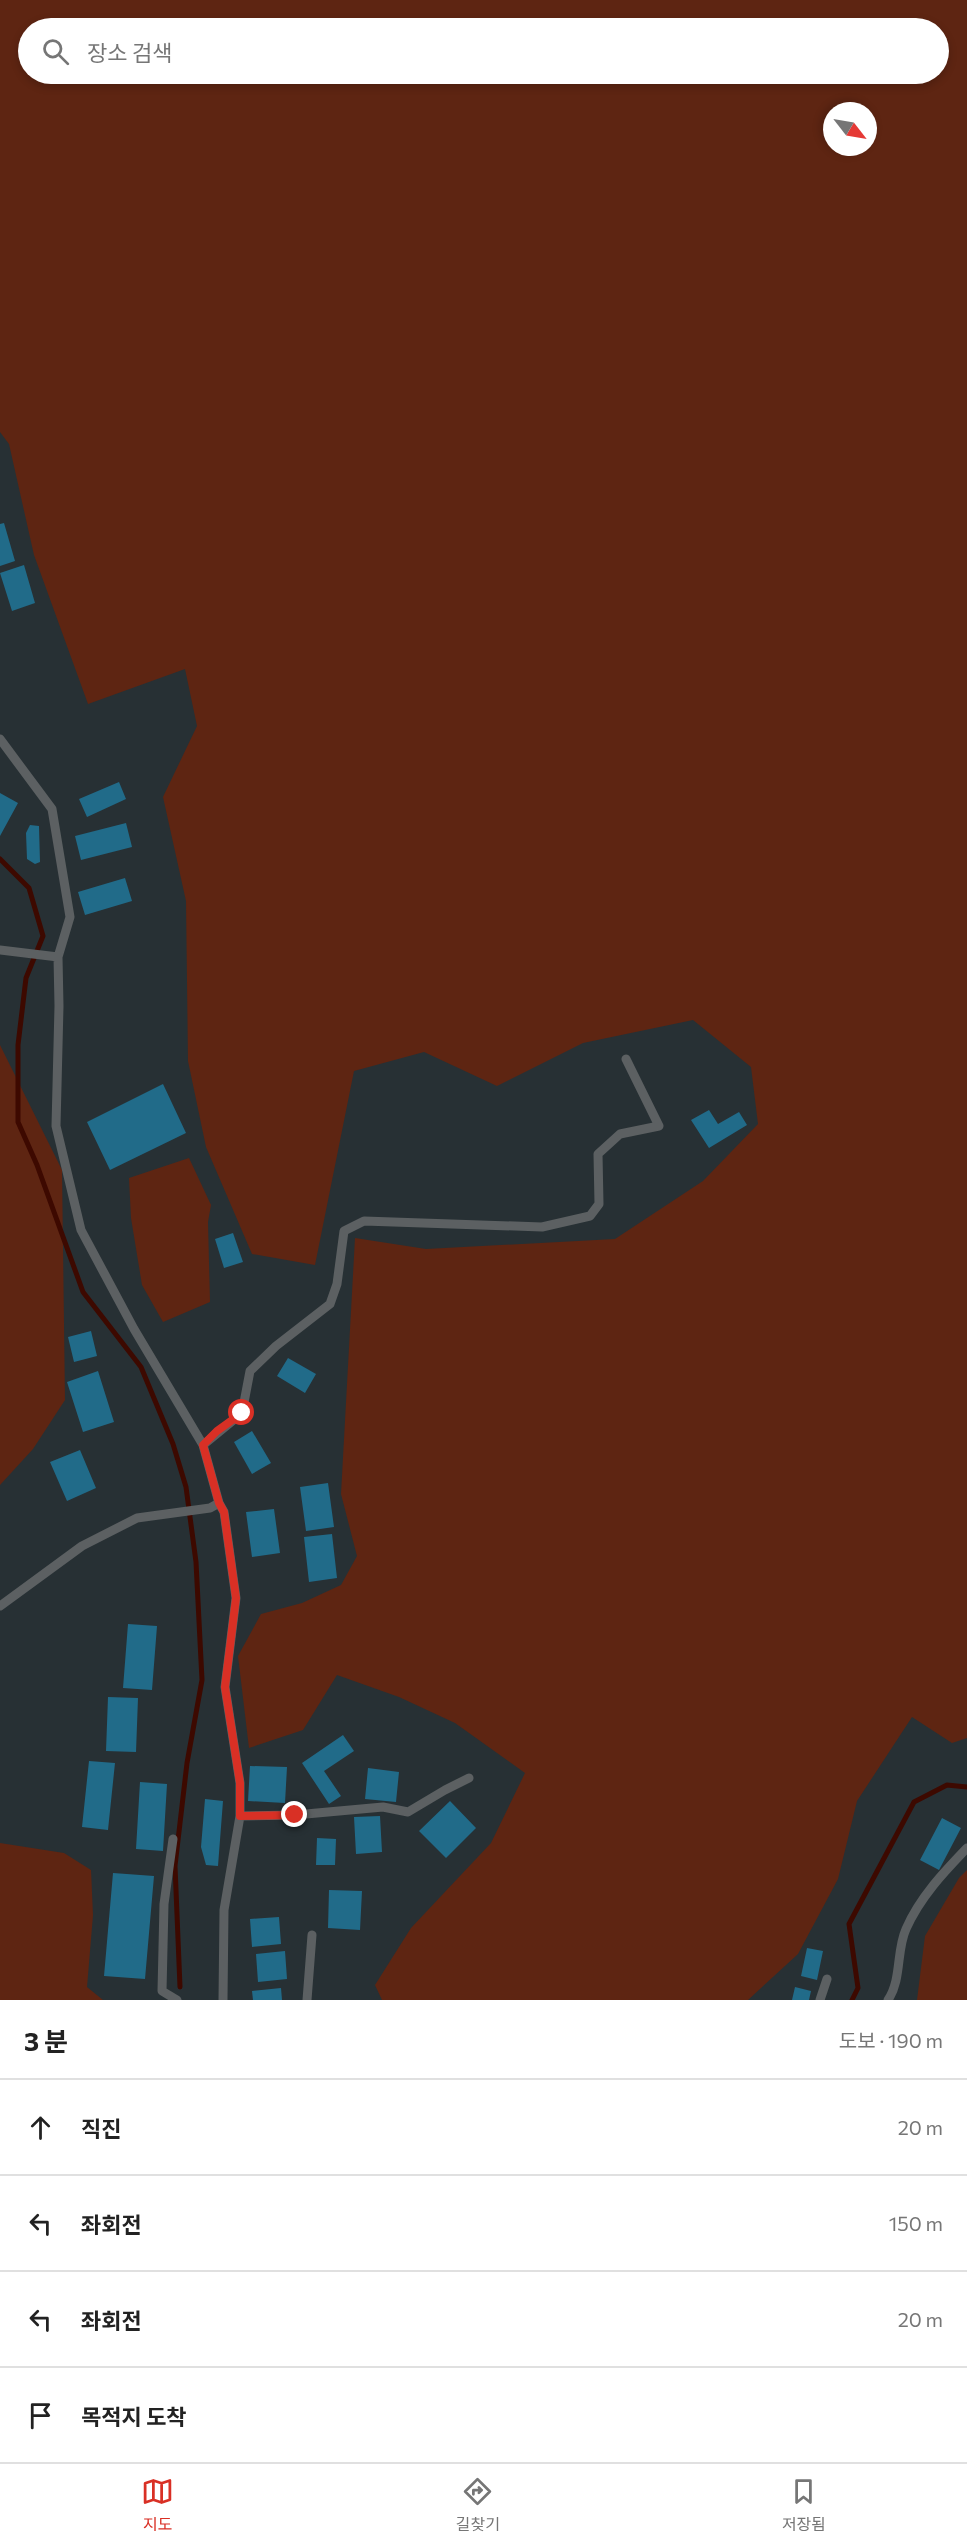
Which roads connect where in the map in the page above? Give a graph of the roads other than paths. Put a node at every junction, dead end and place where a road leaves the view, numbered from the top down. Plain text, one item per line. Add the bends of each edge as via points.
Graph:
1 (0, 739) edge
2 (0, 950) edge
3 (58, 957) junction
4 (626, 1059) dead end
5 (203, 1445) junction
6 (215, 1505) junction
7 (0, 1606) edge
8 (470, 1778) dead end
9 (240, 1816) junction
10 (173, 1839) dead end
11 (967, 1848) edge
12 (312, 1935) dead end
13 (827, 1979) dead end
14 (894, 1991) junction
15 (177, 2000) edge
16 (223, 2000) edge
17 (307, 2000) edge
18 (820, 2000) edge
19 (888, 2000) edge
20 (900, 2000) edge

1 - 3 lane via 52,809 70,917
2 - 3 lane
3 - 5 lane via 56,1126 81,1230
4 - 5 lane via 659,1126 620,1134 598,1154 599,1204 590,1216 542,1227 364,1221 344,1231 337,1284 330,1304 250,1371 242,1413
5 - 6 lane
6 - 7 lane via 137,1518 82,1546
6 - 9 lane via 224,1512 236,1598 225,1687 240,1783
8 - 9 lane via 408,1812 383,1807
9 - 16 lane via 224,1910
10 - 15 lane via 164,1904 162,1991
11 - 14 lane via 934,1883 905,1930
12 - 17 lane
13 - 18 lane
14 - 19 lane
14 - 20 lane

